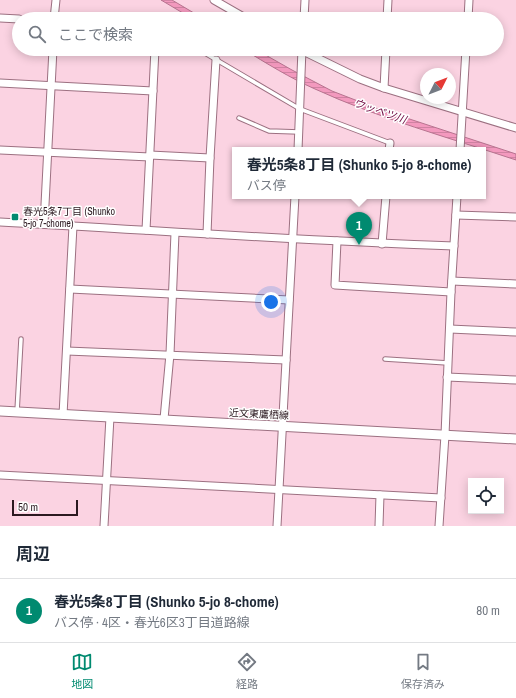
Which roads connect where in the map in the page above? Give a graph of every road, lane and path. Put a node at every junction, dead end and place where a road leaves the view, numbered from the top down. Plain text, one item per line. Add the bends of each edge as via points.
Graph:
1 (56, 0) edge
2 (214, 0) edge
3 (305, 0) edge
4 (388, 0) edge
5 (469, 0) edge
6 (55, 12) edge
7 (235, 12) edge
8 (304, 12) edge
9 (387, 12) edge
10 (468, 12) edge
11 (0, 18) edge
12 (12, 19) edge
13 (53, 56) edge
14 (155, 56) edge
15 (209, 56) edge
16 (302, 56) edge
17 (313, 56) edge
18 (386, 56) edge
19 (466, 56) edge
20 (216, 60) junction
21 (0, 83) edge
22 (51, 86) junction
23 (384, 88) junction
24 (153, 91) junction
25 (300, 107) junction
26 (462, 112) junction
27 (239, 118) dead end
28 (516, 128) edge
29 (299, 132) junction
30 (298, 147) edge
31 (390, 147) edge
32 (460, 147) edge
33 (0, 150) edge
34 (48, 152) junction
35 (150, 156) junction
36 (210, 158) junction
37 (295, 199) edge
38 (386, 199) edge
39 (457, 199) edge
40 (456, 214) junction
41 (516, 217) edge
42 (0, 222) edge
43 (44, 224) junction
44 (73, 226) junction
45 (146, 230) junction
46 (175, 233) junction
47 (207, 234) junction
48 (292, 238) junction
49 (337, 241) junction
50 (382, 244) junction
51 (454, 246) junction
52 (452, 281) junction
53 (516, 284) edge
54 (70, 289) junction
55 (451, 292) junction
56 (172, 294) junction
57 (289, 300) junction
58 (450, 329) junction
59 (516, 332) edge
60 (21, 339) dead end
61 (66, 350) junction
62 (170, 354) junction
63 (385, 359) dead end
64 (286, 360) junction
65 (448, 363) junction
66 (447, 377) junction
67 (516, 380) edge
68 (0, 411) edge
69 (16, 412) junction
70 (63, 415) junction
71 (110, 417) junction
72 (164, 419) junction
73 (282, 426) junction
74 (445, 434) junction
75 (516, 439) edge
76 (0, 475) edge
77 (107, 480) junction
78 (279, 489) junction
79 (380, 495) junction
80 (441, 498) junction
81 (104, 526) edge
82 (277, 526) edge
83 (379, 526) edge
84 (439, 526) edge
85 (446, 526) edge

1 - 6 street
2 - 7 street
3 - 8 street
4 - 9 street
5 - 10 street
11 - 12 street
13 - 22 street
14 - 24 street
15 - 20 lane
16 - 25 street
17 - 23 street
18 - 23 street
19 - 26 street
20 - 25 lane
20 - 36 street
21 - 22 street
22 - 24 street
22 - 34 street
23 - 26 street
24 - 35 street
25 - 29 street
25 - 31 lane
26 - 28 street
26 - 32 street
27 - 29 lane via 269,131
29 - 30 street
33 - 34 street
34 - 35 street
34 - 43 street
35 - 36 street
35 - 45 street
36 - 47 street
37 - 48 street
38 - 50 street
39 - 40 street
40 - 41 street
40 - 51 street
42 - 43 street
43 - 44 street
44 - 45 street
44 - 54 street
45 - 46 street
46 - 47 street
46 - 56 street
47 - 48 street
48 - 49 street
48 - 57 street
49 - 50 street
49 - 55 street via 335,285
50 - 51 street
51 - 52 street
52 - 53 street
52 - 55 street
54 - 56 street
54 - 61 street
55 - 58 street
56 - 57 street
56 - 62 street
57 - 64 street
58 - 59 street
58 - 65 street
60 - 69 lane
61 - 62 street
61 - 70 street
62 - 64 street
62 - 72 street
63 - 65 lane
64 - 73 street
65 - 66 street
66 - 67 street
66 - 74 street
68 - 69 street, 近文東鷹栖線
69 - 70 street, 近文東鷹栖線
70 - 71 street, 近文東鷹栖線
71 - 72 street, 近文東鷹栖線
71 - 77 street
72 - 73 street, 近文東鷹栖線
73 - 74 street, 近文東鷹栖線
73 - 78 street
74 - 75 street, 近文東鷹栖線
74 - 80 street
76 - 77 street
77 - 78 street
77 - 81 street
78 - 79 street
78 - 82 street
79 - 80 street
79 - 83 street
80 - 84 street
84 - 85 street

